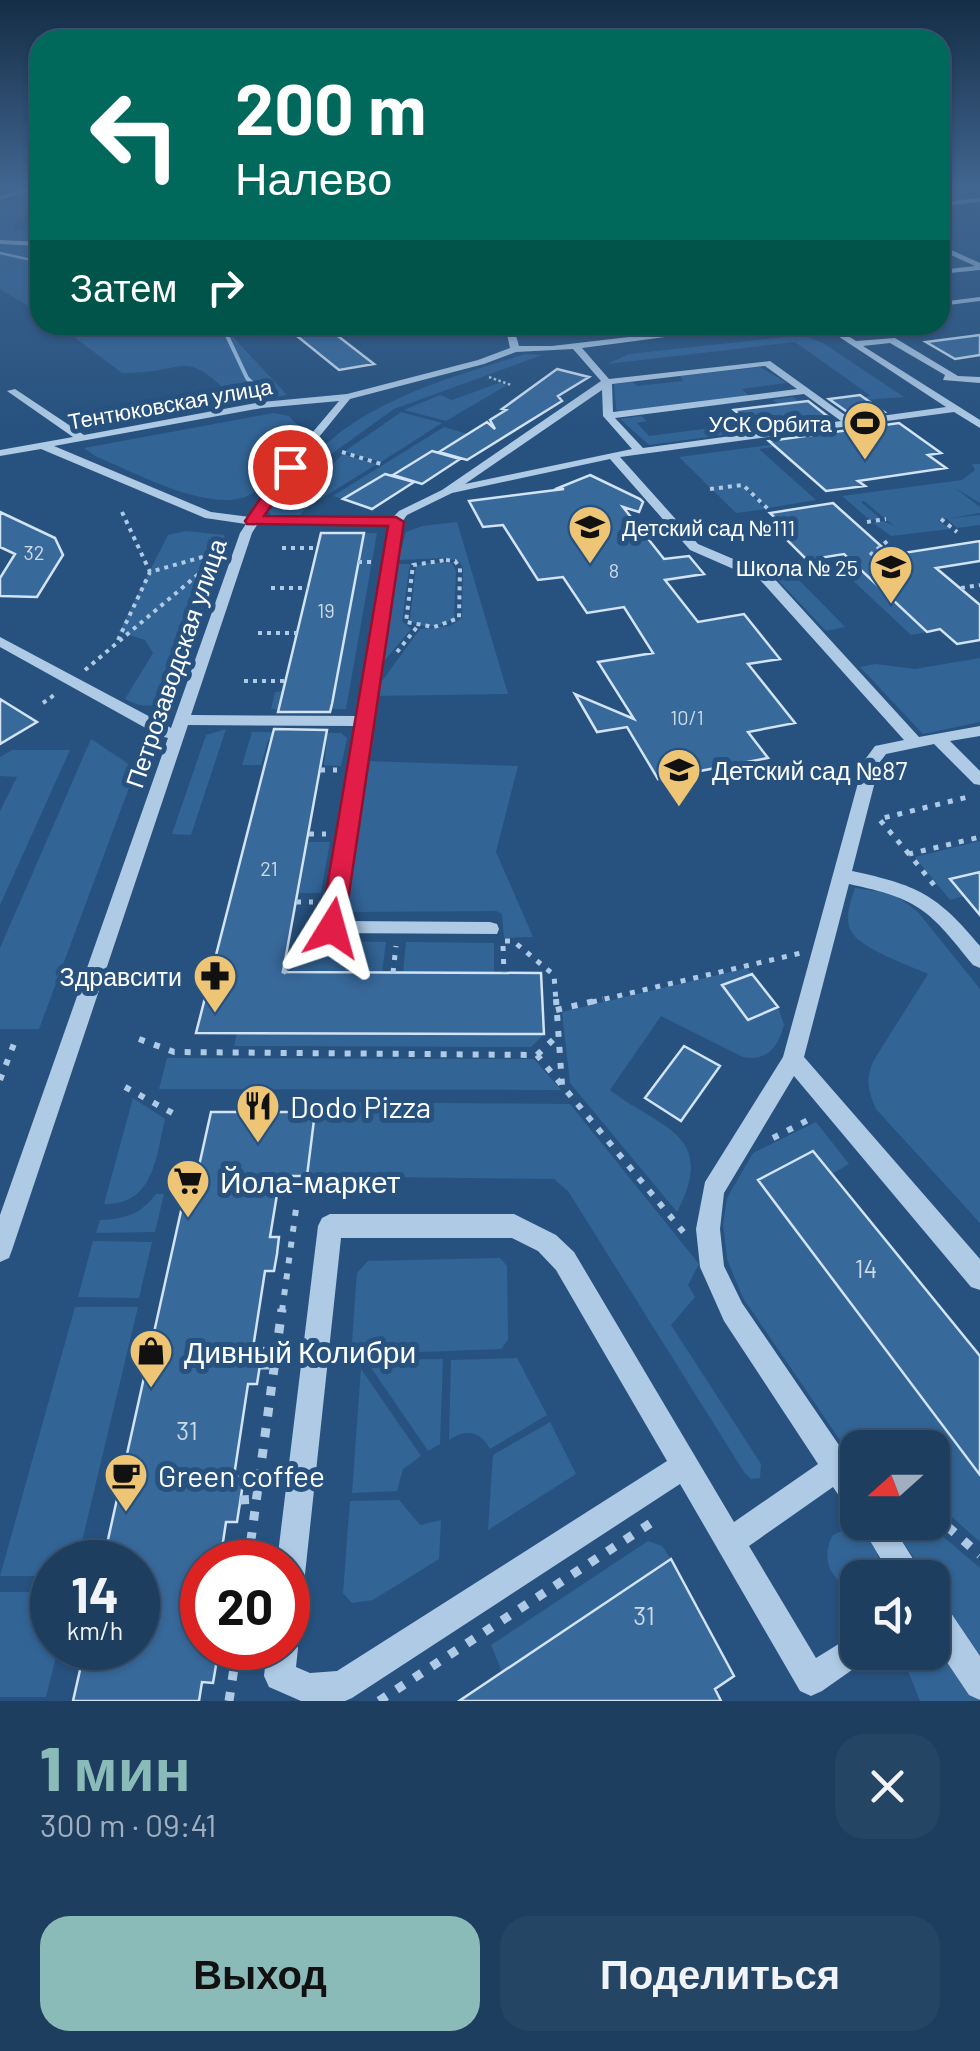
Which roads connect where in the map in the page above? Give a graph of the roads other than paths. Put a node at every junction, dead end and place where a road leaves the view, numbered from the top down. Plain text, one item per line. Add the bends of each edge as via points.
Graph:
1 (950, 298) edge
2 (980, 299) edge
3 (958, 302) junction
4 (950, 303) edge
5 (512, 335) edge
6 (668, 335) edge
7 (841, 335) edge
8 (855, 344) junction
9 (575, 346) junction
10 (515, 348) junction
11 (954, 377) junction
12 (980, 380) edge
13 (606, 382) junction
14 (915, 382) junction
15 (12, 391) dead end
16 (808, 392) junction
17 (347, 397) junction
18 (956, 409) junction
19 (608, 416) junction
20 (850, 423) junction
21 (980, 424) edge
22 (82, 438) junction
23 (44, 446) junction
24 (640, 451) junction
25 (0, 454) edge
26 (612, 454) junction
27 (446, 492) junction
28 (253, 521) junction
29 (396, 522) junction
30 (0, 641) edge
31 (362, 722) junction
32 (180, 727) junction
33 (980, 730) edge
34 (938, 739) junction
35 (915, 744) junction
36 (980, 780) edge
37 (844, 876) junction
38 (490, 929) dead end
39 (980, 960) edge
40 (793, 1059) junction
41 (0, 1250) edge
42 (980, 1278) edge
43 (684, 1465) junction
44 (836, 1468) junction
45 (840, 1474) edge
46 (294, 1540) edge
47 (730, 1542) junction
48 (950, 1639) edge
49 (840, 1660) edge
50 (280, 1670) edge
51 (980, 1684) edge

1 - 3 street
2 - 3 street
3 - 4 street
5 - 10 street
6 - 9 street
7 - 8 street
8 - 11 street via 892,340
8 - 14 street
9 - 10 street
9 - 13 street
10 - 17 street
11 - 12 street
11 - 14 street
13 - 16 street via 767,363
13 - 19 street
13 - 27 street
14 - 18 street
15 - 22 street
16 - 19 street
16 - 20 street
17 - 22 street, Тентюковская улица via 262,405
17 - 28 street, Петрозаводская улица
18 - 20 street
18 - 21 street
19 - 24 street
20 - 24 street
22 - 23 street, Тентюковская улица
23 - 25 street, Тентюковская улица
23 - 28 street via 210,514
24 - 26 street
26 - 27 street
26 - 35 street via 694,547 766,578
27 - 29 street
28 - 29 street
28 - 32 street, Петрозаводская улица
29 - 31 street
30 - 32 street via 165,733
31 - 32 street
31 - 38 street via 332,928
32 - 41 street, Петрозаводская улица
33 - 34 street
34 - 35 street
34 - 36 street
35 - 37 street via 881,750 872,761
37 - 39 street via 926,898
37 - 40 street
40 - 42 street
40 - 44 street via 713,1190 708,1229 712,1267 732,1312
43 - 46 street via 566,1262 547,1243 514,1226 330,1226
43 - 47 street
43 - 50 street via 341,1687 310,1689 280,1676
44 - 45 street
44 - 47 street
47 - 49 street via 812,1680
48 - 51 street

